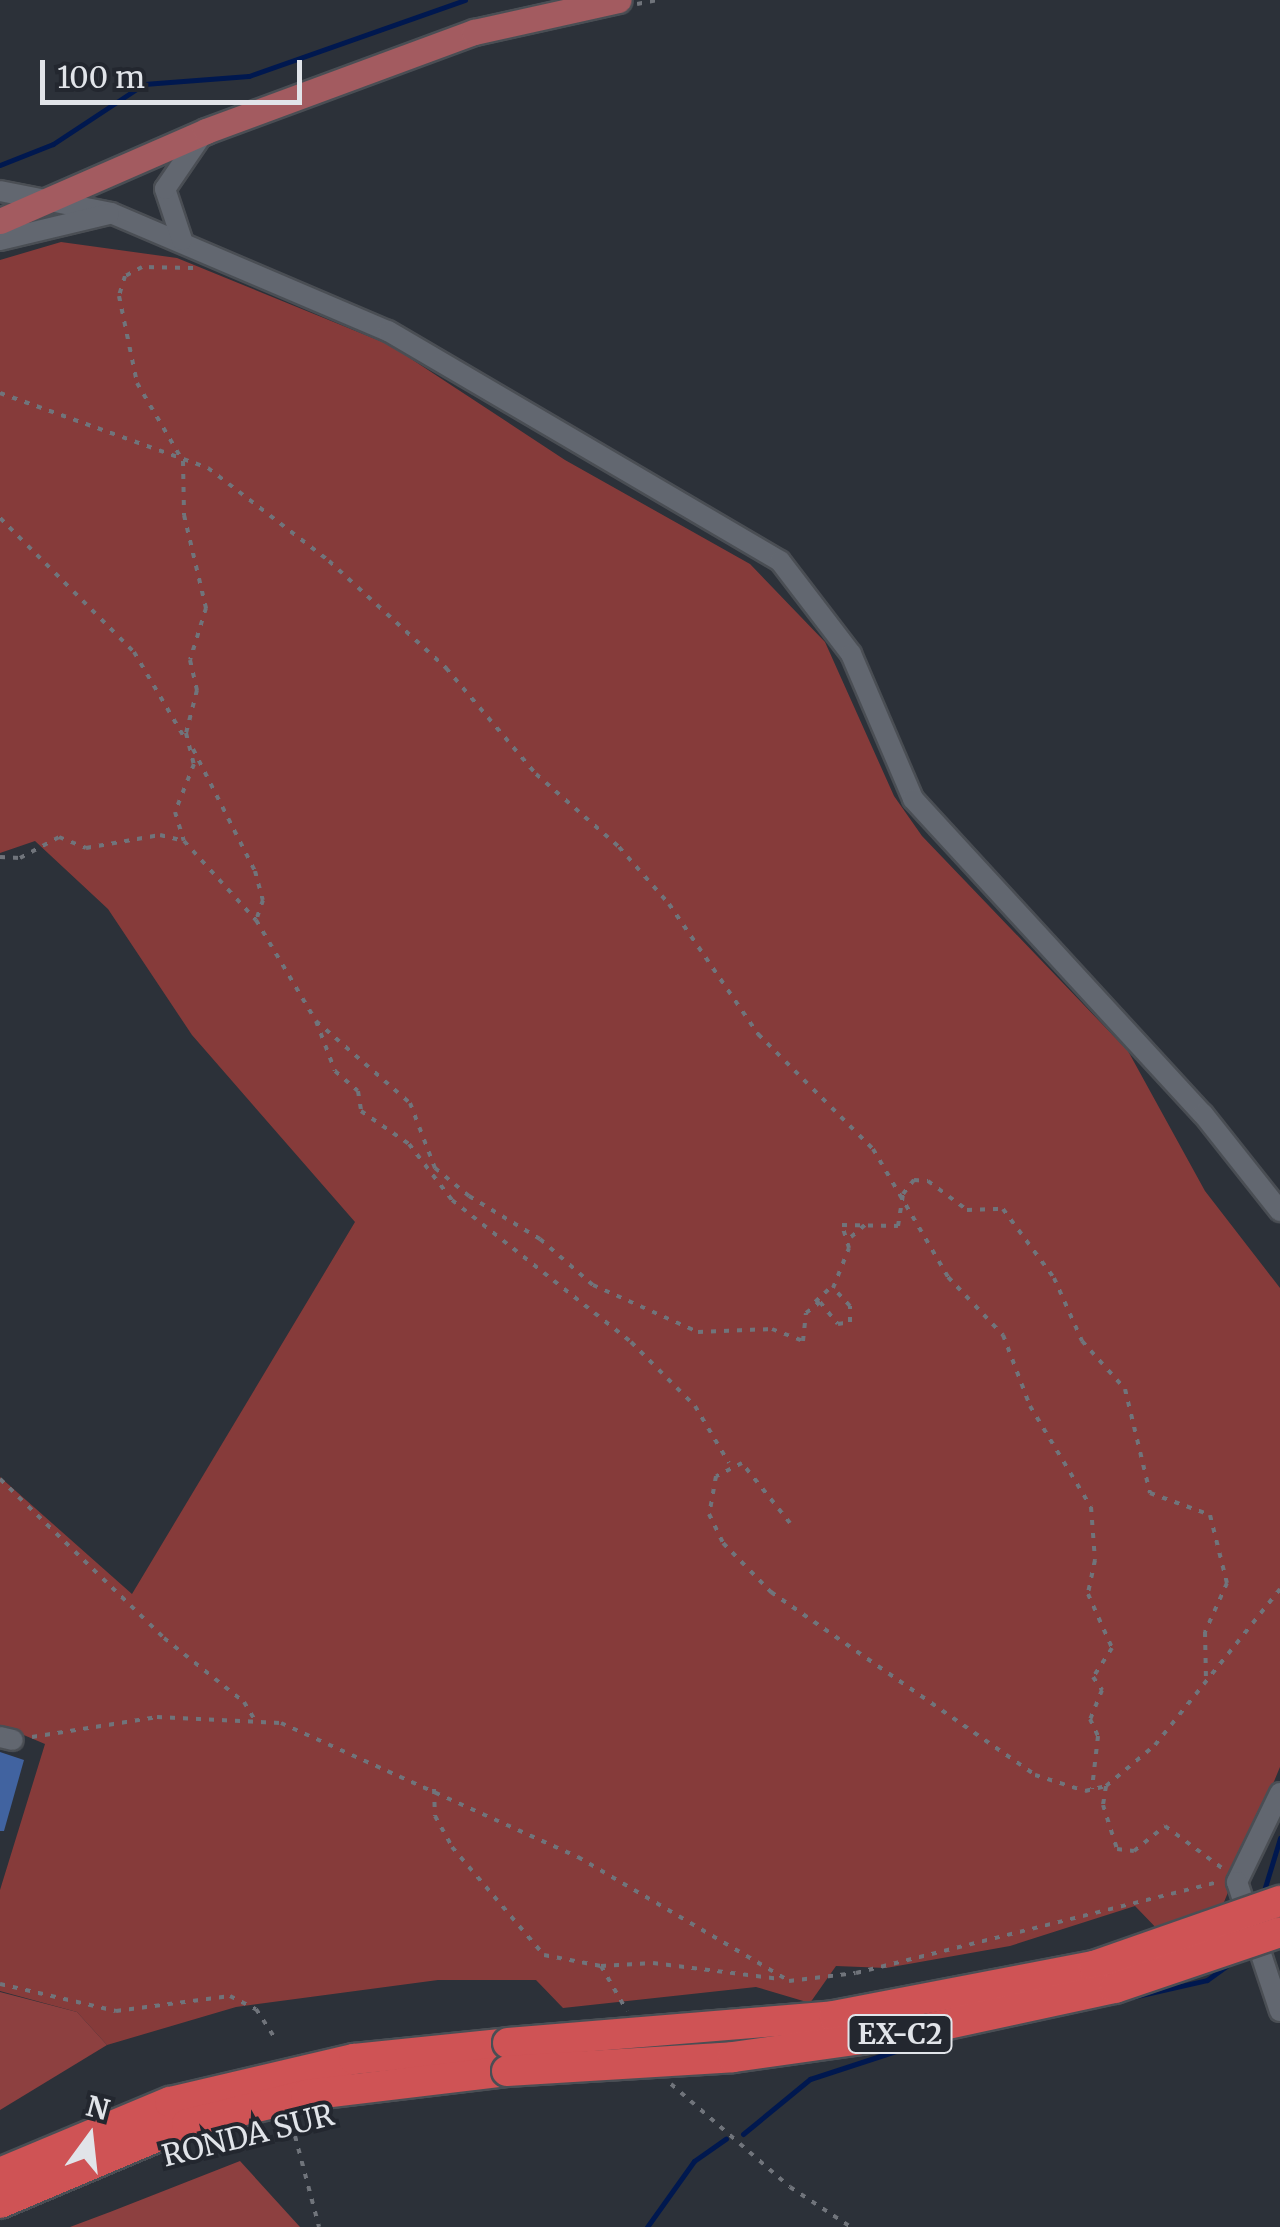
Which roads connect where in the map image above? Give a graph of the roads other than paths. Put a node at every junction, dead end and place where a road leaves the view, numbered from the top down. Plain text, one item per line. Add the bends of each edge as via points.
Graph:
1 (618, 0) edge
2 (206, 131) junction
3 (0, 191) edge
4 (52, 198) junction
5 (111, 213) junction
6 (0, 220) edge
7 (45, 233) junction
8 (0, 240) edge
9 (182, 240) junction
10 (1280, 1211) edge
11 (1280, 1793) edge
12 (1280, 1901) edge
13 (1280, 1932) edge
14 (1280, 2010) edge
15 (508, 2057) junction
16 (0, 2173) edge
17 (0, 2203) edge

1 - 2 main road via 474,32
2 - 4 main road
2 - 9 street via 165,190
3 - 4 street
4 - 5 street
4 - 6 main road
4 - 7 street via 59,218
5 - 7 street
5 - 9 street
7 - 8 street
9 - 10 street via 388,331 780,560 851,654 914,798 1204,1114
11 - 14 street via 1236,1882
12 - 15 highway, EX-C2, bridge via 1094,1966 834,2016
13 - 15 highway, EX-C2, bridge via 1115,1988 911,2032 733,2056
15 - 16 highway, RONDA SUR / EX-C2 via 354,2058 170,2102
15 - 17 highway, RONDA SUR / EX-C2 via 187,2124

